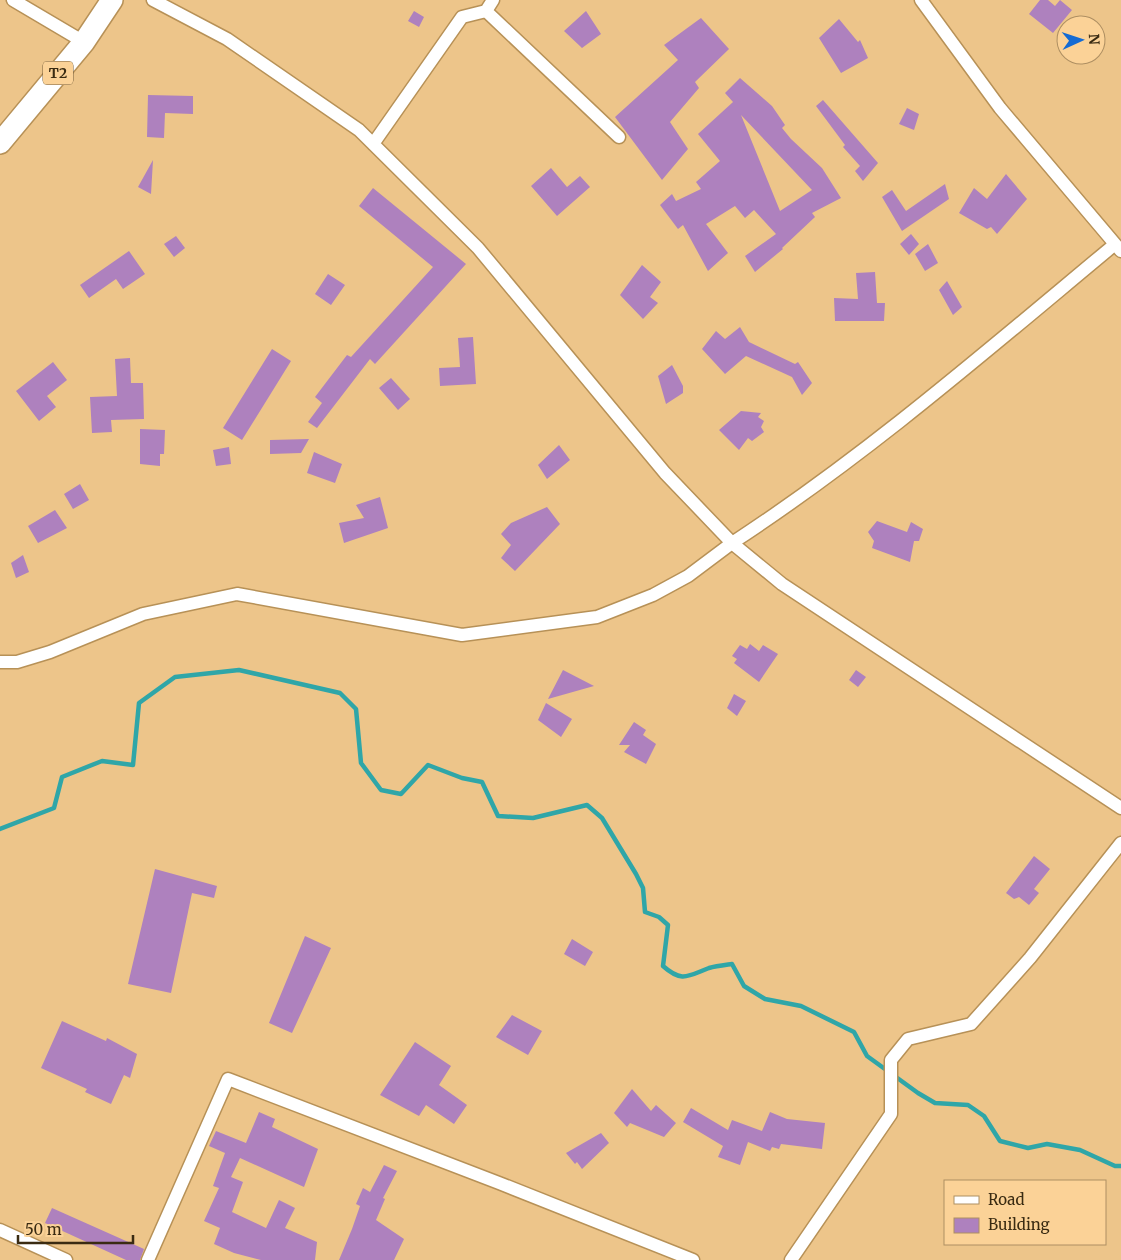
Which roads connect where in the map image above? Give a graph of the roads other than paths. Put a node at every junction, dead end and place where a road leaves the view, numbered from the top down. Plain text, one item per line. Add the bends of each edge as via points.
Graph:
1 (13, 0) edge
2 (112, 0) edge
3 (153, 0) edge
4 (921, 0) edge
5 (490, 6) edge
6 (84, 42) junction
7 (619, 137) dead end
8 (0, 143) edge
9 (374, 144) junction
10 (1118, 248) edge
11 (732, 543) junction
12 (0, 662) edge
13 (1121, 808) edge
14 (1121, 843) edge
15 (0, 1230) edge
16 (66, 1260) edge
17 (148, 1260) edge
18 (693, 1260) edge
19 (791, 1260) edge

1 - 6 street
2 - 6 highway, T2
3 - 9 street via 227,39 359,130
4 - 10 street via 1000,108
5 - 7 street
5 - 9 street via 462,17
6 - 8 highway, T2
9 - 11 street via 478,248 665,473
10 - 11 street via 801,497
11 - 12 street via 688,576 654,595 597,616 462,635 237,594 143,614 50,652 16,662
11 - 13 street via 782,584
14 - 19 street via 1030,958 971,1024 908,1038 891,1060 891,1114
15 - 16 street
17 - 18 street via 228,1079

